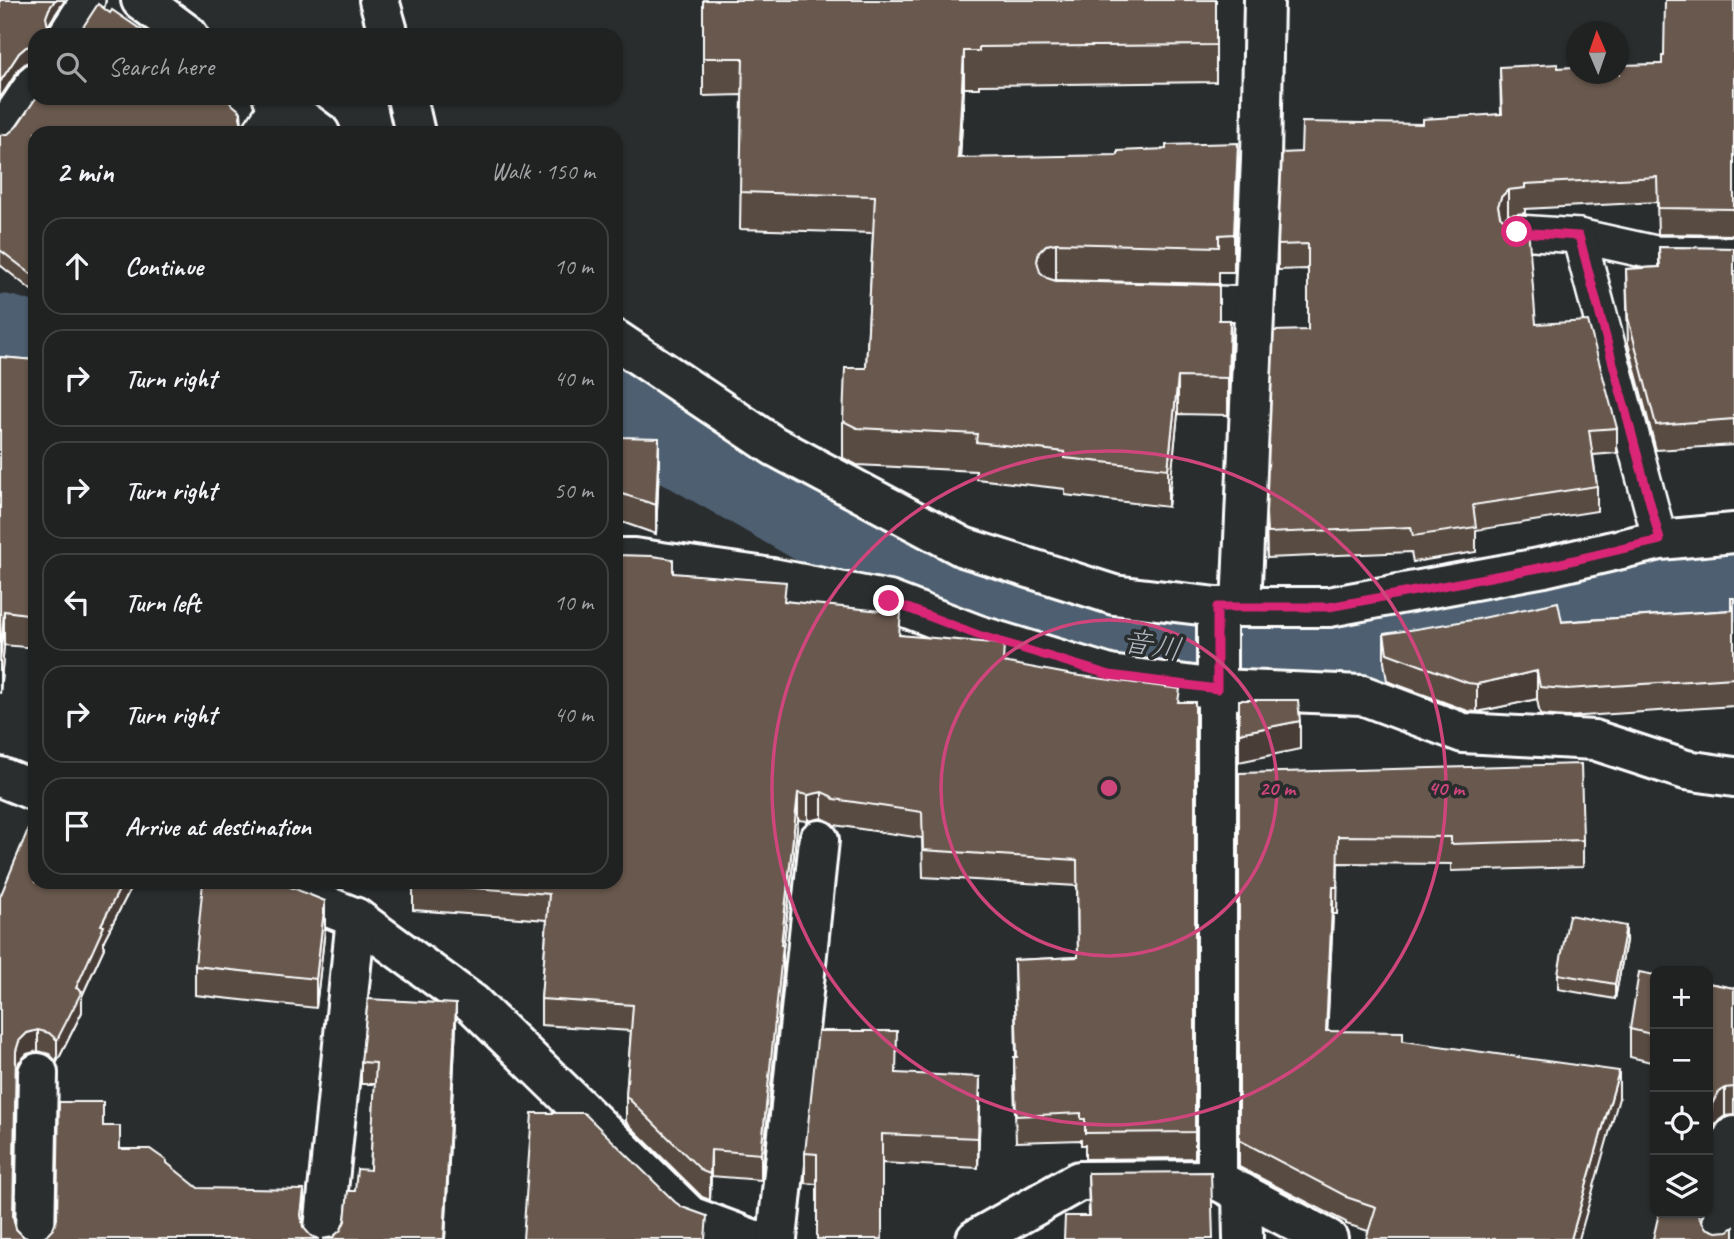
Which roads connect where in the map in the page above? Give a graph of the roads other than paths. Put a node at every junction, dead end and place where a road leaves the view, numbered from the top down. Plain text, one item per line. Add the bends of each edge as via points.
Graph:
1 (88, 0) edge
2 (141, 0) edge
3 (379, 0) edge
4 (1264, 0) edge
5 (70, 28) edge
6 (179, 28) edge
7 (387, 28) edge
8 (28, 90) edge
9 (409, 105) edge
10 (270, 111) edge
11 (304, 126) edge
12 (413, 126) edge
13 (0, 132) edge
14 (1517, 232) edge
15 (1579, 236) junction
16 (1734, 254) edge
17 (1149, 301) edge
18 (1255, 304) junction
19 (623, 345) edge
20 (1734, 533) edge
21 (1660, 540) junction
22 (623, 558) edge
23 (1224, 613) junction
24 (1216, 685) junction
25 (0, 777) edge
26 (1734, 777) edge
27 (28, 788) edge
28 (820, 839) dead end
29 (284, 889) edge
30 (356, 918) junction
31 (38, 1073) dead end
32 (1734, 1136) edge
33 (1230, 1186) junction
34 (35, 1239) edge
35 (323, 1239) edge
36 (752, 1239) edge
37 (777, 1239) edge
38 (976, 1239) edge
39 (1243, 1239) edge
40 (1328, 1239) edge
41 (1720, 1239) edge

1 - 5 lane
2 - 6 street
3 - 7 street
4 - 18 street
8 - 13 lane
9 - 12 street
10 - 11 street
14 - 15 lane
15 - 16 lane via 1656,253
15 - 21 lane
17 - 18 lane
18 - 23 street
19 - 23 street via 774,446 963,548 1114,595
20 - 21 street
21 - 23 street via 1329,607
22 - 24 street via 772,578 889,601 978,635 1110,675
23 - 24 street
24 - 26 street via 1362,695 1463,733 1594,740 1686,770
24 - 33 street
25 - 27 street
28 - 37 street
29 - 30 street
30 - 35 street
30 - 36 street via 471,1003 690,1216
31 - 34 street
32 - 41 street
33 - 38 street via 1079,1181
33 - 39 street
33 - 40 street

